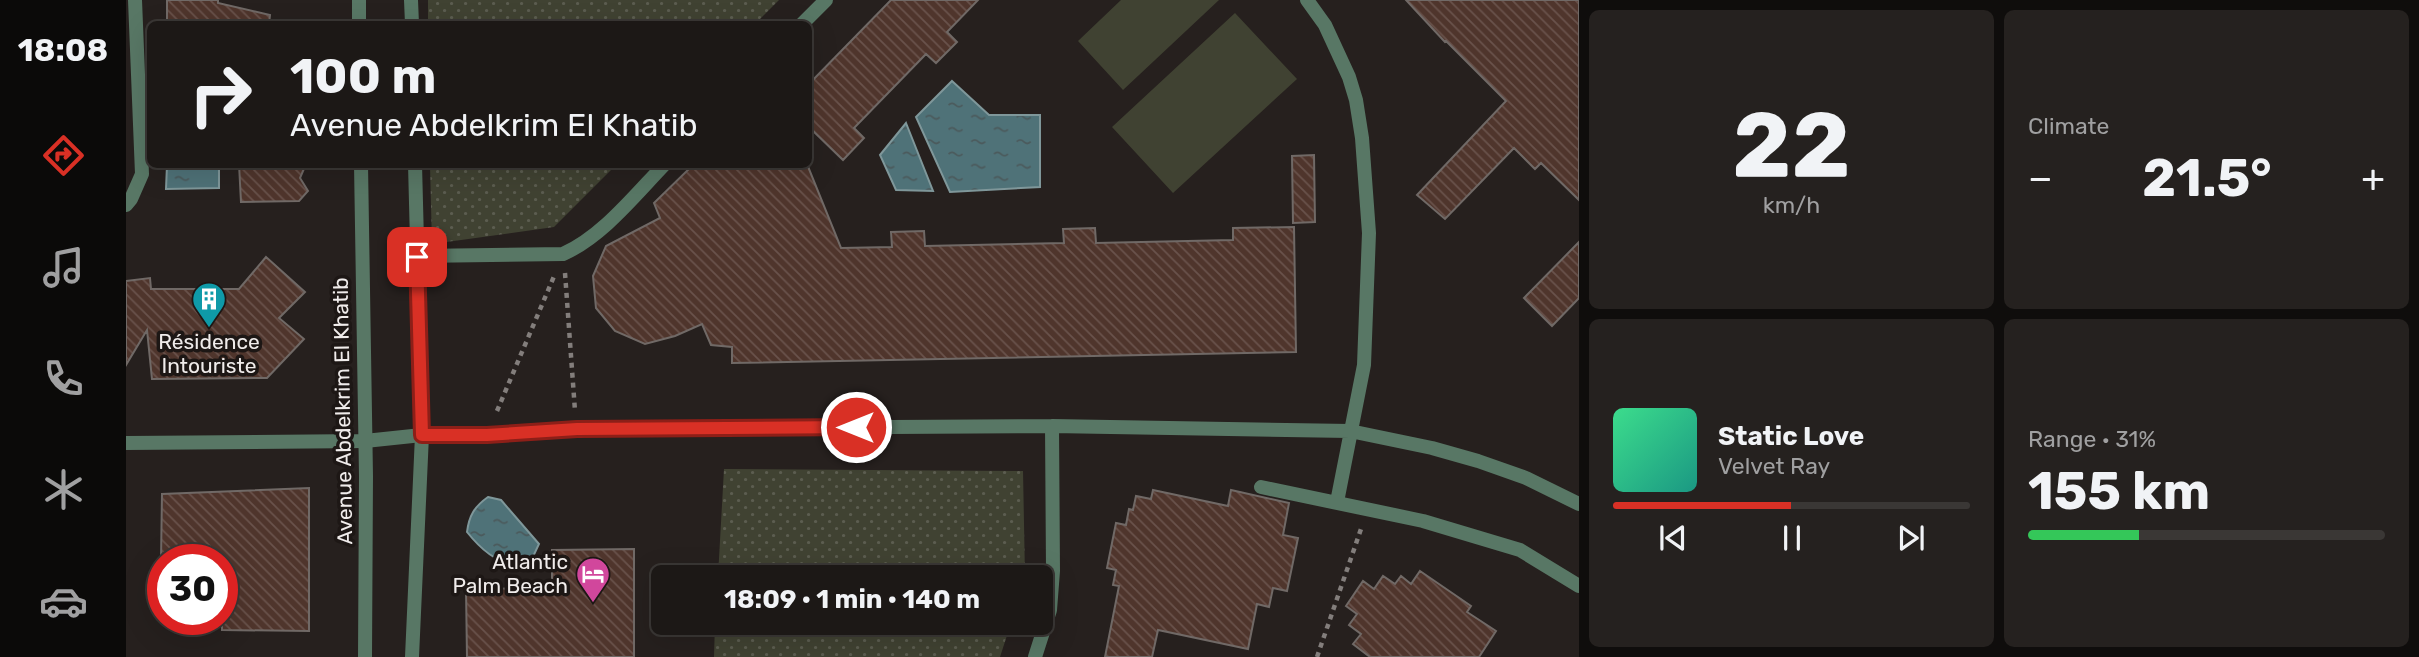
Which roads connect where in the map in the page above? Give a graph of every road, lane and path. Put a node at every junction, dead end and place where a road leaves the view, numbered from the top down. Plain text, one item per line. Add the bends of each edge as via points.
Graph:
1 (135, 0) edge
2 (359, 0) edge
3 (411, 0) edge
4 (826, 0) edge
5 (1307, 0) edge
6 (359, 21) edge
7 (412, 21) edge
8 (805, 21) edge
9 (361, 168) edge
10 (415, 168) edge
11 (660, 168) edge
12 (126, 205) edge
13 (563, 254) junction
14 (417, 257) junction
15 (1052, 426) junction
16 (577, 429) junction
17 (1350, 431) junction
18 (422, 435) junction
19 (487, 435) junction
20 (365, 441) junction
21 (126, 443) edge
22 (1261, 487) dead end
23 (1337, 502) junction
24 (1579, 505) edge
25 (1368, 509) junction
26 (1579, 586) edge
27 (365, 657) edge
28 (412, 657) edge
29 (1035, 657) edge
30 (1317, 657) edge

1 - 12 street via 142,174
2 - 6 street
3 - 7 street
4 - 8 street
5 - 17 street via 1325,25 1349,77 1362,138 1368,299 1364,365
9 - 20 street, Avenue Abdelkrim El Khatib
10 - 14 street
11 - 13 street via 593,237
13 - 14 street
13 - 16 path
13 - 19 path
14 - 18 street
15 - 16 street
15 - 17 street
15 - 29 street via 1053,571 1050,610
16 - 19 street
17 - 23 street
17 - 24 street via 1478,461 1526,478
18 - 19 street
18 - 20 street
18 - 28 street
20 - 21 street
20 - 27 street, Avenue Abdelkrim El Khatib
22 - 23 street
23 - 25 street
25 - 26 street via 1520,550
25 - 30 path

